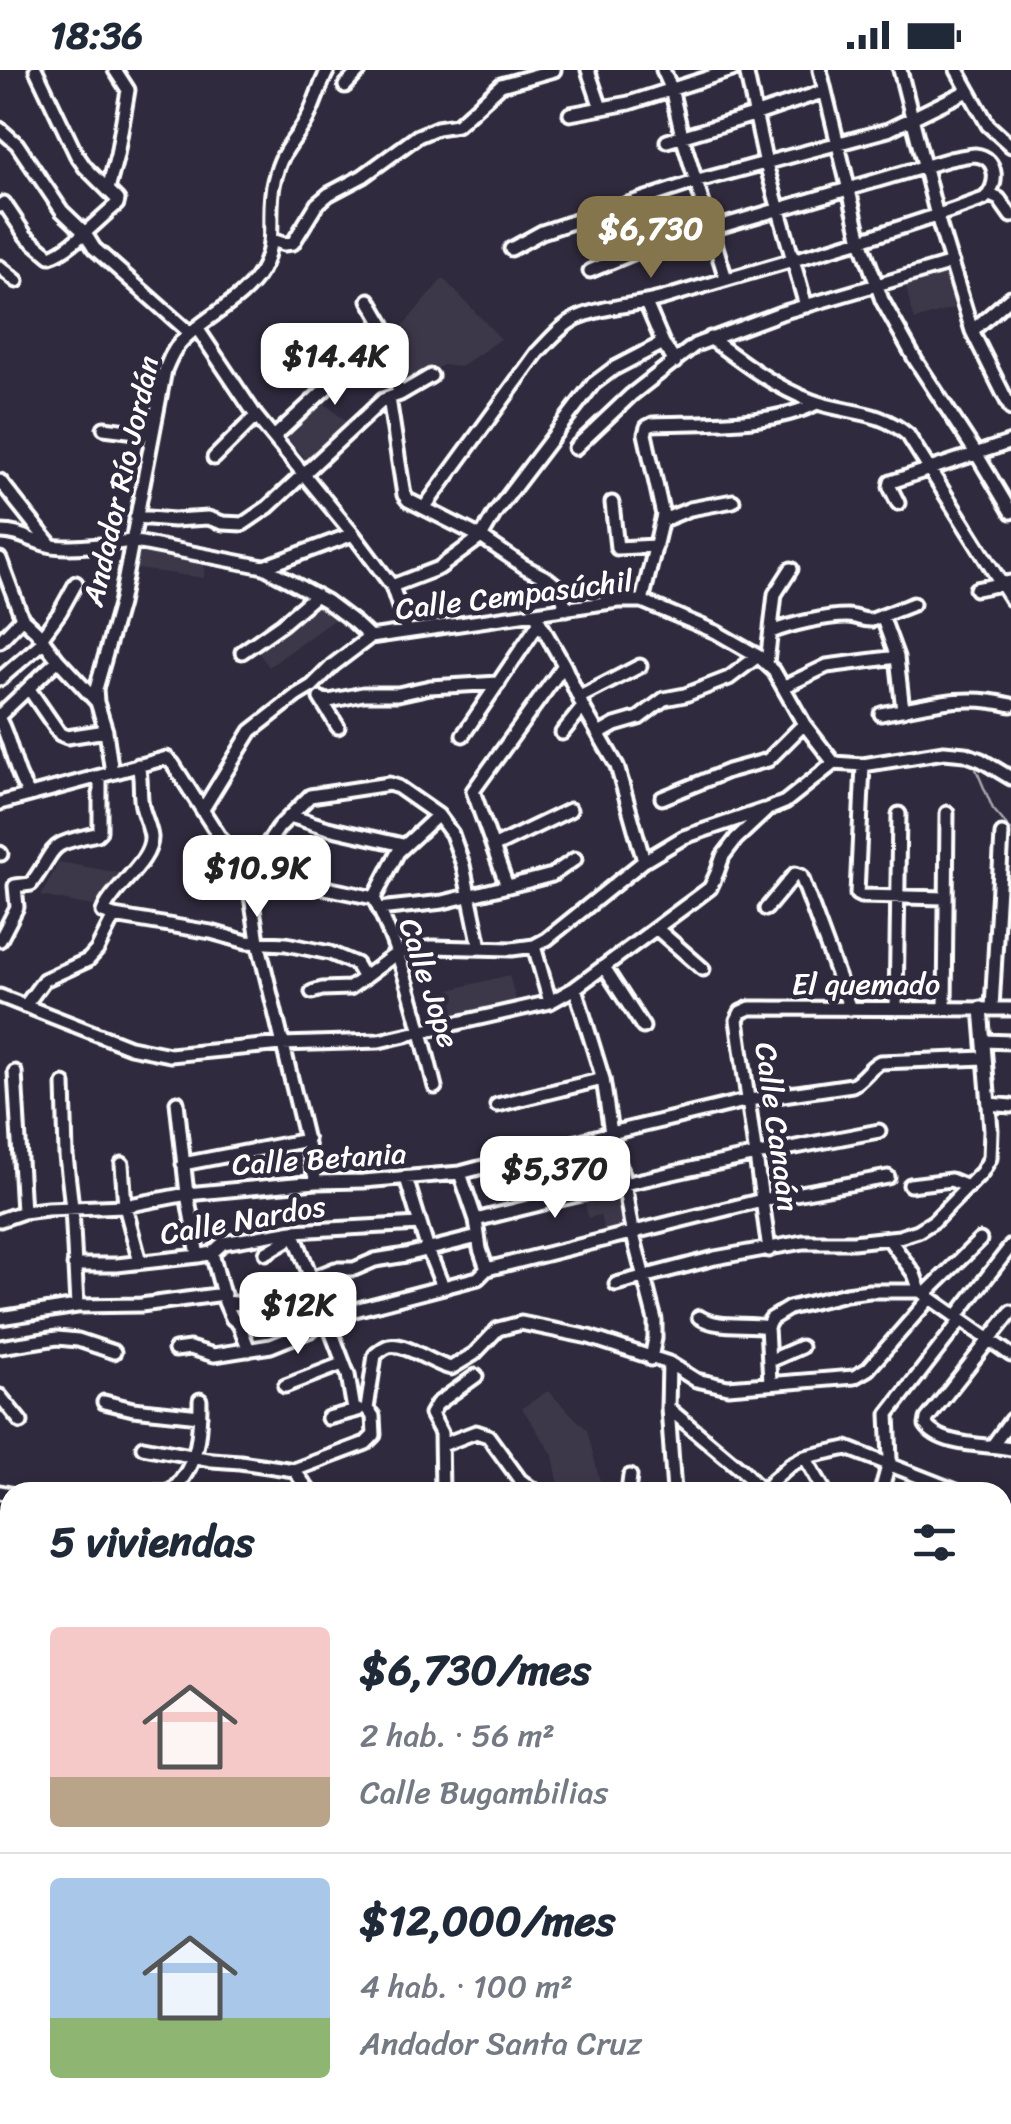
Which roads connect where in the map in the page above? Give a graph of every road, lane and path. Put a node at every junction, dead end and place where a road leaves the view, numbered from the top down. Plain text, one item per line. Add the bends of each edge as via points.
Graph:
1 (36, 70) edge
2 (115, 70) edge
3 (328, 70) edge
4 (360, 70) edge
5 (554, 70) edge
6 (588, 70) edge
7 (664, 70) edge
8 (732, 70) edge
9 (746, 70) edge
10 (820, 70) edge
11 (900, 70) edge
12 (956, 70) edge
13 (344, 86) dead end
14 (671, 88) junction
15 (825, 91) junction
16 (966, 91) junction
17 (601, 108) junction
18 (570, 114) dead end
19 (754, 116) junction
20 (913, 116) junction
21 (0, 129) edge
22 (682, 136) junction
23 (667, 141) dead end
24 (838, 142) junction
25 (1011, 146) edge
26 (766, 164) junction
27 (924, 167) junction
28 (698, 181) junction
29 (108, 189) junction
30 (848, 191) junction
31 (987, 197) junction
32 (626, 204) junction
33 (0, 206) edge
34 (778, 211) junction
35 (937, 216) junction
36 (1011, 216) edge
37 (711, 228) junction
38 (84, 232) junction
39 (272, 240) junction
40 (861, 240) junction
41 (511, 250) dead end
42 (640, 250) junction
43 (793, 260) junction
44 (952, 263) junction
45 (0, 267) edge
46 (590, 271) dead end
47 (726, 280) junction
48 (16, 282) dead end
49 (876, 285) junction
50 (369, 300) dead end
51 (1006, 301) edge
52 (646, 303) junction
53 (806, 306) junction
54 (1011, 319) edge
55 (194, 331) junction
56 (972, 331) junction
57 (710, 338) junction
58 (663, 342) junction
59 (384, 354) junction
60 (675, 362) junction
61 (432, 376) dead end
62 (394, 396) junction
63 (816, 403) junction
64 (1011, 409) edge
65 (256, 416) junction
66 (104, 428) dead end
67 (152, 434) junction
68 (274, 437) junction
69 (1011, 442) edge
70 (575, 448) dead end
71 (976, 454) junction
72 (214, 458) dead end
73 (928, 469) junction
74 (304, 475) junction
75 (0, 481) edge
76 (733, 501) dead end
77 (898, 502) dead end
78 (612, 503) dead end
79 (424, 508) junction
80 (1011, 512) edge
81 (136, 517) junction
82 (662, 520) junction
83 (0, 532) edge
84 (353, 534) junction
85 (481, 537) junction
86 (131, 541) junction
87 (656, 546) junction
88 (52, 547) junction
89 (0, 558) edge
90 (264, 567) junction
91 (791, 569) dead end
92 (76, 583) dead end
93 (1006, 583) edge
94 (392, 586) junction
95 (976, 589) dead end
96 (316, 595) junction
97 (1011, 599) edge
98 (642, 602) junction
99 (913, 604) dead end
100 (567, 609) junction
101 (882, 616) junction
102 (537, 619) junction
103 (0, 622) edge
104 (18, 622) junction
105 (406, 631) junction
106 (771, 632) junction
107 (370, 638) junction
108 (43, 640) junction
109 (0, 641) edge
110 (242, 652) dead end
111 (897, 657) junction
112 (763, 659) junction
113 (58, 660) junction
114 (564, 665) junction
115 (640, 666) dead end
116 (0, 680) edge
117 (499, 683) junction
118 (312, 686) junction
119 (782, 687) junction
120 (28, 689) junction
121 (322, 700) junction
122 (96, 702) junction
123 (581, 702) junction
124 (1011, 704) edge
125 (904, 710) junction
126 (881, 714) dead end
127 (0, 718) edge
128 (804, 724) junction
129 (338, 727) dead end
130 (106, 732) junction
131 (562, 733) dead end
132 (598, 734) junction
133 (463, 735) dead end
134 (6, 751) edge
135 (834, 763) junction
136 (863, 764) junction
137 (138, 765) junction
138 (106, 775) junction
139 (1011, 778) edge
140 (29, 794) junction
141 (662, 798) dead end
142 (0, 803) edge
143 (203, 809) junction
144 (768, 809) junction
145 (570, 810) dead end
146 (947, 813) dead end
147 (438, 814) junction
148 (899, 814) dead end
149 (290, 816) junction
150 (1002, 834) dead end
151 (403, 846) junction
152 (494, 846) junction
153 (575, 859) dead end
154 (644, 861) junction
155 (251, 878) junction
156 (508, 886) junction
157 (469, 896) junction
158 (898, 898) junction
159 (946, 898) junction
160 (377, 904) junction
161 (766, 910) dead end
162 (114, 916) junction
163 (656, 928) junction
164 (0, 940) edge
165 (258, 941) junction
166 (534, 946) junction
167 (480, 947) junction
168 (396, 953) junction
169 (996, 954) junction
170 (1011, 954) edge
171 (604, 967) junction
172 (702, 969) dead end
173 (364, 978) junction
174 (575, 988) junction
175 (312, 992) dead end
176 (0, 996) edge
177 (550, 1002) junction
178 (25, 1006) junction
179 (987, 1008) junction
180 (850, 1009) junction
181 (896, 1009) junction
182 (945, 1009) junction
183 (1011, 1009) edge
184 (740, 1012) joint
185 (644, 1028) dead end
186 (421, 1030) junction
187 (984, 1041) junction
188 (1011, 1042) edge
189 (282, 1044) junction
190 (985, 1058) junction
191 (16, 1072) dead end
192 (604, 1079) junction
193 (64, 1084) dead end
194 (435, 1087) dead end
195 (749, 1100) junction
196 (177, 1102) dead end
197 (989, 1104) junction
198 (496, 1105) dead end
199 (1011, 1106) edge
200 (879, 1131) dead end
201 (612, 1133) junction
202 (306, 1140) junction
203 (756, 1154) junction
204 (122, 1164) dead end
205 (183, 1164) junction
206 (460, 1173) junction
207 (888, 1177) dead end
208 (406, 1178) junction
209 (316, 1182) junction
210 (624, 1183) junction
211 (910, 1185) dead end
212 (968, 1186) junction
213 (187, 1194) junction
214 (762, 1200) junction
215 (125, 1206) junction
216 (72, 1207) junction
217 (23, 1212) junction
218 (0, 1220) edge
219 (476, 1220) junction
220 (420, 1224) junction
221 (292, 1231) junction
222 (632, 1231) junction
223 (478, 1237) junction
224 (889, 1239) junction
225 (980, 1240) dead end
226 (1011, 1246) edge
227 (428, 1250) junction
228 (768, 1250) junction
229 (266, 1253) dead end
230 (205, 1254) junction
231 (140, 1262) junction
232 (74, 1266) junction
233 (485, 1272) junction
234 (644, 1277) junction
235 (310, 1281) junction
236 (616, 1284) dead end
237 (444, 1287) junction
238 (925, 1294) junction
239 (225, 1298) junction
240 (76, 1306) junction
241 (1011, 1312) edge
242 (699, 1317) dead end
243 (0, 1318) edge
244 (324, 1318) junction
245 (958, 1318) junction
246 (767, 1327) junction
247 (988, 1341) junction
248 (801, 1347) dead end
249 (0, 1348) edge
250 (174, 1350) dead end
251 (249, 1350) junction
252 (114, 1352) dead end
253 (1011, 1355) edge
254 (651, 1358) junction
255 (770, 1361) junction
256 (342, 1364) junction
257 (669, 1364) junction
258 (476, 1376) dead end
259 (770, 1382) junction
260 (285, 1386) dead end
261 (0, 1396) edge
262 (200, 1400) dead end
263 (104, 1402) dead end
264 (668, 1408) junction
265 (361, 1410) junction
266 (200, 1416) junction
267 (328, 1418) dead end
268 (1011, 1420) edge
269 (22, 1422) dead end
270 (442, 1445) junction
271 (992, 1445) junction
272 (143, 1447) dead end
273 (1011, 1448) edge
274 (195, 1456) junction
275 (805, 1456) junction
276 (888, 1463) junction
277 (294, 1470) junction
278 (630, 1476) dead end
279 (180, 1482) edge
280 (303, 1482) edge
281 (442, 1482) edge
282 (523, 1482) edge
283 (629, 1482) edge
284 (673, 1482) edge
285 (753, 1482) edge
286 (770, 1482) edge
287 (820, 1482) edge
288 (883, 1482) edge
289 (935, 1482) edge

1 - 29 street via 76,154
2 - 29 street via 128,90
3 - 39 street, Andador Río Jordán via 284,152 271,197
4 - 13 street
5 - 39 street via 501,85 457,125 418,136 328,194 293,242
6 - 17 street
7 - 14 street
8 - 14 street
9 - 19 street
10 - 15 street
11 - 20 street
12 - 16 street
14 - 17 street
14 - 22 street
15 - 19 street
15 - 24 street
16 - 20 street
16 - 25 street
17 - 18 street
19 - 22 street
19 - 26 street
20 - 24 street via 888,130
20 - 27 street
21 - 38 street
22 - 23 street
22 - 28 street
24 - 26 street
24 - 30 street
26 - 28 street
26 - 34 street
27 - 30 street
27 - 31 street via 976,155 987,160 995,184
27 - 35 street
28 - 32 street
28 - 37 street
29 - 38 street via 116,204
30 - 34 street
30 - 40 street
31 - 35 street
31 - 36 street via 999,199
32 - 41 street via 542,232
32 - 42 street
33 - 38 street via 50,256
34 - 37 street
34 - 43 street
35 - 40 street
35 - 44 street
37 - 42 street
37 - 47 street
38 - 55 street via 105,259
39 - 55 street, Andador Río Jordán via 258,277
40 - 43 street
40 - 49 street
42 - 46 street
43 - 47 street
43 - 53 street
44 - 49 street
44 - 56 street
45 - 48 street
47 - 52 street
49 - 53 street
49 - 71 street
50 - 59 street via 383,324
51 - 54 street
51 - 56 street
52 - 58 street
52 - 79 street via 574,319 556,334
53 - 57 street
55 - 65 street
55 - 67 street, Andador Río Jordán via 165,370
56 - 64 street
57 - 60 street
57 - 63 street
58 - 60 street
58 - 85 street via 593,384
59 - 62 street
59 - 68 street via 350,366
60 - 70 street
61 - 62 street
62 - 74 street
62 - 79 street via 404,495
63 - 73 street via 894,423
63 - 82 street via 766,418 647,428
65 - 68 street
65 - 72 street
66 - 67 street
67 - 81 street, Andador Río Jordán
68 - 74 street
69 - 71 street
71 - 73 street
71 - 80 street
73 - 77 street via 891,482
73 - 93 street
74 - 81 street via 243,524
74 - 84 street
75 - 88 street
76 - 82 street
78 - 87 street via 617,548
79 - 85 street
81 - 86 street, Andador Río Jordán
82 - 87 street
83 - 88 street
84 - 90 street
84 - 94 street
85 - 94 street via 439,568
85 - 100 street via 558,587
86 - 88 street
86 - 90 street
86 - 122 street, Andador Río Jordán
87 - 98 street
89 - 104 street
90 - 96 street
91 - 106 street via 775,594
92 - 108 street
93 - 95 street
93 - 97 street
94 - 105 street
96 - 107 street
96 - 110 street
98 - 100 street, Calle Cempasúchil
98 - 112 street, Calle Cempasúchil
99 - 101 street
100 - 102 street, Calle Cempasúchil
101 - 106 street via 866,622 848,616 810,620
101 - 111 street
102 - 105 street, Calle Cempasúchil
102 - 114 street
102 - 117 street
103 - 104 street
104 - 108 street
104 - 109 street
105 - 107 street, Calle Cempasúchil
106 - 112 street
107 - 118 street, Calle Cempasúchil
108 - 113 street
108 - 116 street
111 - 119 street via 828,666
111 - 125 street
112 - 119 street, Calle Cempasúchil
112 - 132 street
113 - 120 street
113 - 122 street
114 - 123 street
114 - 152 street via 473,792
115 - 123 street
117 - 121 street
117 - 133 street
118 - 121 street
118 - 143 street, Calle Cempasúchil via 251,732
119 - 128 street, Calle Cempasúchil
120 - 127 street
120 - 130 street via 60,734
121 - 129 street
122 - 130 street
123 - 131 street
123 - 132 street
124 - 125 street via 977,698
125 - 126 street
127 - 134 street
128 - 135 street, Calle Cempasúchil
128 - 141 street via 768,760
130 - 138 street
132 - 154 street via 617,766
134 - 140 street
135 - 136 street
135 - 144 street
136 - 139 street via 944,752 981,760
136 - 158 street via 856,890
137 - 138 street
137 - 143 street via 167,758
137 - 162 street via 150,847 108,900 104,912
138 - 140 street
138 - 164 street via 100,831 57,844 31,884 14,886 17,907
140 - 142 street
143 - 155 street
144 - 154 street via 684,837
144 - 163 street via 722,856 710,888
145 - 152 street
146 - 159 street
147 - 149 street via 389,784 310,796
147 - 151 street
147 - 157 street via 452,834
148 - 158 street
149 - 151 street
149 - 155 street
150 - 169 street
151 - 160 street
152 - 156 street
153 - 156 street via 552,875
154 - 166 street
155 - 160 street, Calle Jope
155 - 165 street
156 - 157 street
157 - 160 street
157 - 167 street
158 - 159 street
158 - 181 street
159 - 182 street
160 - 168 street, Calle Jope
161 - 180 street via 795,874 801,876
162 - 165 street
162 - 178 street via 97,950 44,980
163 - 171 street
163 - 172 street
165 - 173 street via 330,953 356,964
165 - 189 street
166 - 167 street
166 - 177 street
167 - 168 street
168 - 173 street
168 - 186 street, Calle Jope
169 - 170 street
169 - 179 street
171 - 174 street
171 - 185 street
173 - 175 street via 350,988
174 - 177 street
174 - 192 street
176 - 178 street
177 - 186 street
178 - 189 street via 130,1048 170,1055
179 - 182 street, El quemado
179 - 183 street, El quemado
179 - 187 street
180 - 181 street, El quemado
180 - 184 street, El quemado
181 - 182 street, El quemado
184 - 195 street, Calle Canaán
186 - 189 street via 379,1041
186 - 194 street, Calle Jope
187 - 188 street
187 - 190 street
189 - 202 street
190 - 195 street, Calle Betania via 880,1062 852,1085
190 - 197 street
191 - 217 street
192 - 198 street
192 - 201 street
193 - 216 street
195 - 201 street, Calle Betania
195 - 203 street, Calle Canaán
196 - 205 street
197 - 199 street
197 - 212 street via 990,1158
200 - 203 street
201 - 206 street, Calle Betania
201 - 210 street
202 - 205 street
202 - 209 street
203 - 210 street
203 - 214 street, Calle Canaán
204 - 215 street
205 - 213 street
206 - 208 street, Calle Betania
206 - 219 street
207 - 214 street
208 - 209 street, Calle Betania
208 - 220 street
209 - 213 street, Calle Betania
210 - 219 street
210 - 222 street
211 - 212 street via 951,1180
212 - 224 street via 918,1231
213 - 215 street, Calle Betania
213 - 230 street
214 - 222 street
214 - 228 street, Calle Canaán
215 - 216 street, Calle Betania
215 - 231 street
216 - 217 street, Calle Betania
216 - 232 street
217 - 218 street, Calle Betania
219 - 223 street
220 - 221 street, Calle Nardos
220 - 227 street
221 - 229 street
221 - 230 street, Calle Nardos via 222,1243
221 - 235 street
222 - 233 street
222 - 234 street
223 - 227 street
223 - 233 street
224 - 228 street
224 - 238 street
225 - 238 street
226 - 245 street
227 - 235 street via 335,1269
227 - 237 street
228 - 234 street
230 - 231 street, Calle Nardos
230 - 239 street
231 - 232 street, Calle Nardos
232 - 240 street
233 - 237 street
234 - 236 street
234 - 254 street via 655,1320
235 - 239 street via 244,1304
235 - 244 street
237 - 244 street
238 - 245 street
238 - 246 street via 846,1294 789,1308
238 - 259 street via 861,1375
239 - 240 street
239 - 251 street
240 - 243 street
241 - 247 street
242 - 246 street
244 - 251 street via 313,1329
244 - 256 street
245 - 247 street
245 - 276 street via 888,1414
246 - 255 street
247 - 253 street
247 - 271 street via 926,1425 944,1439
248 - 255 street
249 - 252 street via 58,1338
250 - 251 street
254 - 257 street
254 - 265 street via 520,1322 498,1329 451,1368 388,1346 376,1355
255 - 259 street
256 - 260 street
256 - 265 street
257 - 259 street via 710,1384
257 - 264 street
258 - 270 street via 434,1408
261 - 269 street
262 - 266 street
263 - 266 street
264 - 284 street
264 - 285 street
265 - 267 street
265 - 277 street via 375,1425 366,1444
266 - 274 street
268 - 271 street
270 - 281 street
270 - 282 street via 483,1433
271 - 273 street
272 - 274 street
274 - 277 street
274 - 279 street
275 - 276 street via 847,1448
275 - 286 street
275 - 287 street
276 - 288 street
276 - 289 street
277 - 280 street
278 - 283 street

